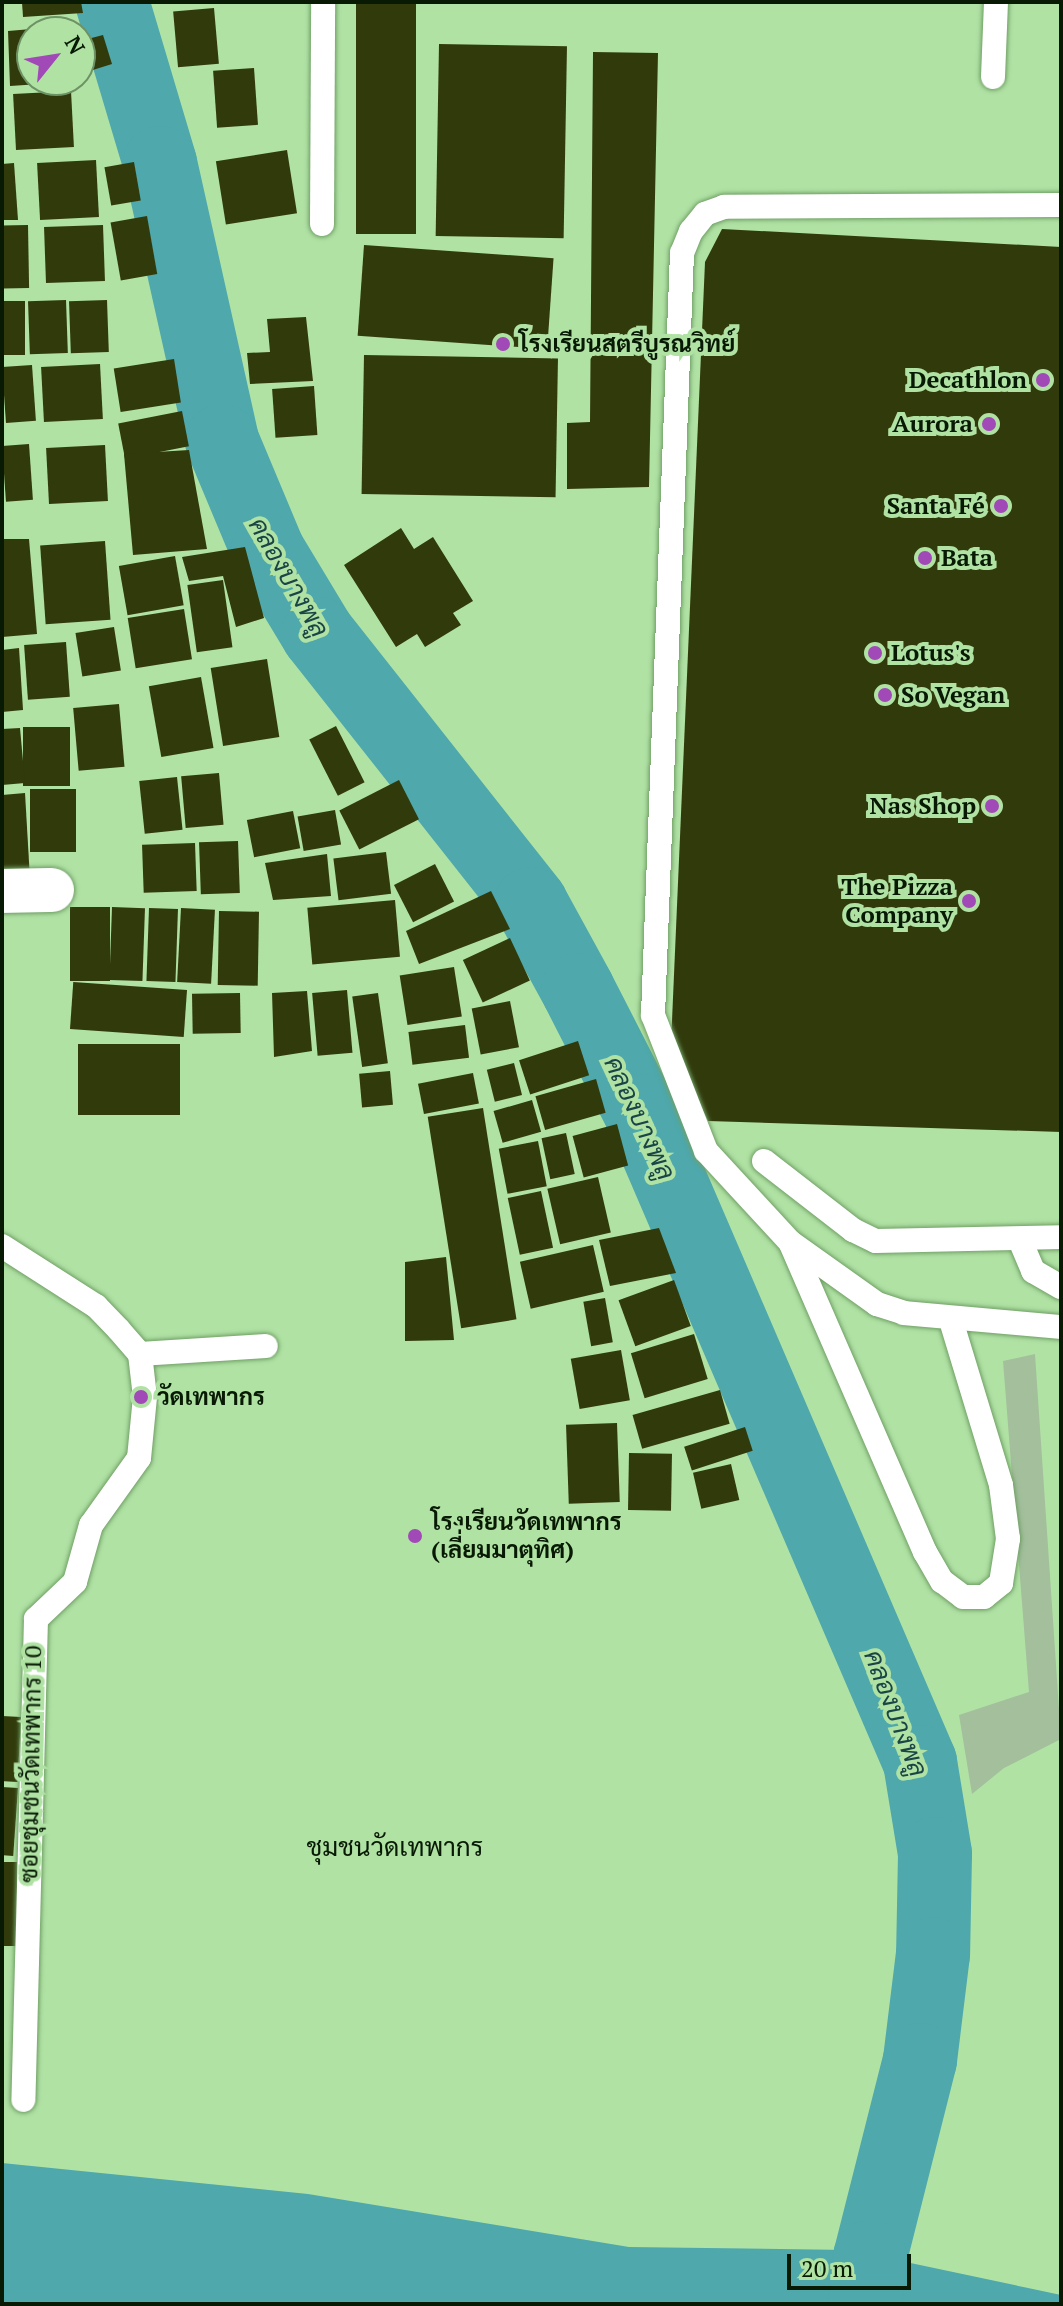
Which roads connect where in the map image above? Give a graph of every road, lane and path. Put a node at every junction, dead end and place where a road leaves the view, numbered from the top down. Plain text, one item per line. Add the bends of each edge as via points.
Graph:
1 (323, 2) edge
2 (996, 2) edge
3 (993, 77) dead end
4 (1061, 205) edge
5 (322, 224) dead end
6 (52, 890) dead end
7 (2, 891) edge
8 (764, 1161) dead end
9 (1061, 1237) edge
10 (1020, 1240) junction
11 (790, 1242) junction
12 (2, 1246) edge
13 (1061, 1287) edge
14 (951, 1320) junction
15 (1061, 1327) edge
16 (266, 1346) dead end
17 (140, 1354) junction
18 (23, 2100) dead end

1 - 5 lane
2 - 3 lane
4 - 11 lane via 724,207 705,214 682,253 653,1015 706,1151
6 - 7 street
8 - 10 lane via 853,1230 876,1241
9 - 10 lane
10 - 13 lane via 1033,1271
11 - 14 lane via 877,1304
11 - 14 lane via 925,1552 942,1581 963,1597 984,1597 1001,1583 1008,1539 1001,1485
12 - 17 lane via 96,1306
14 - 15 lane
16 - 17 lane
17 - 18 lane, ซอยชุมชนวัดเทพากร 10 via 145,1432 139,1458 106,1499 75,1582 36,1619

